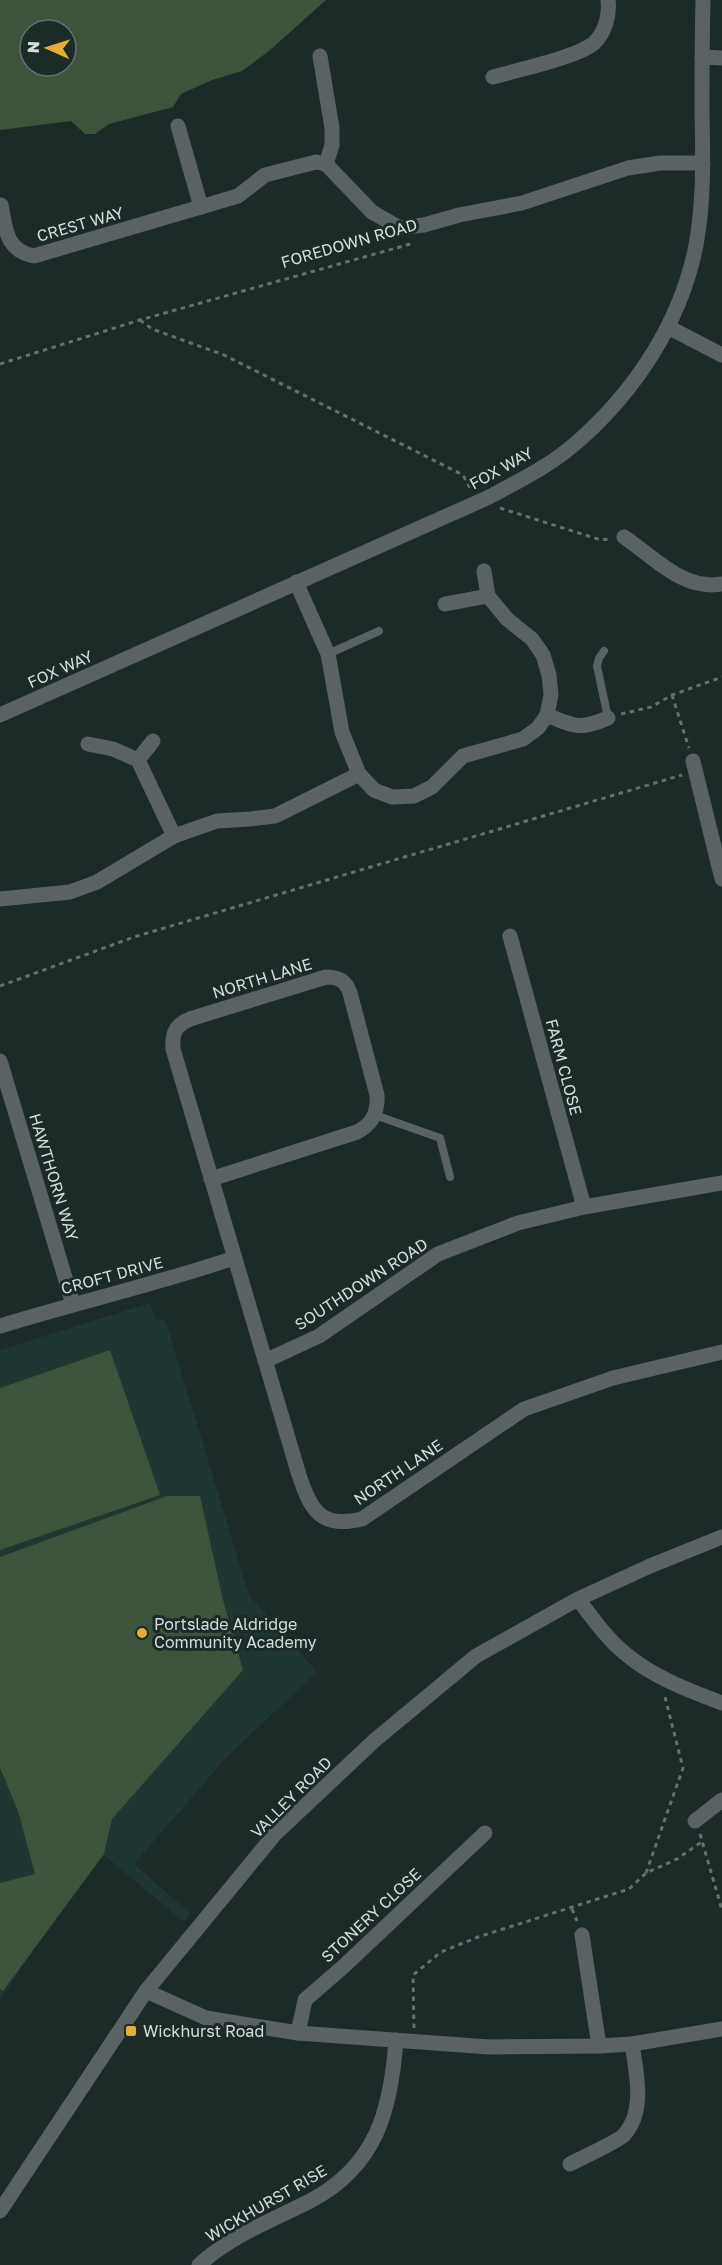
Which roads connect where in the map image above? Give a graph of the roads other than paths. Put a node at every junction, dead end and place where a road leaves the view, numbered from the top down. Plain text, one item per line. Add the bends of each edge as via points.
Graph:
1 (608, 0) edge
2 (703, 0) edge
3 (320, 56) dead end
4 (702, 57) junction
5 (722, 58) edge
6 (493, 77) dead end
7 (178, 126) dead end
8 (702, 163) junction
9 (326, 164) junction
10 (1, 205) edge
11 (201, 207) junction
12 (668, 327) junction
13 (722, 355) edge
14 (624, 537) road end
15 (484, 571) dead end
16 (296, 582) junction
17 (722, 584) edge
18 (488, 596) junction
19 (446, 604) dead end
20 (379, 632) dead end
21 (604, 651) dead end
22 (328, 654) junction
23 (0, 715) edge
24 (547, 715) junction
25 (608, 718) joint
26 (153, 741) dead end
27 (88, 744) dead end
28 (138, 760) junction
29 (694, 766) road end
30 (359, 774) junction
31 (174, 836) junction
32 (722, 879) edge
33 (0, 899) edge
34 (510, 936) dead end
35 (0, 1061) edge
36 (375, 1115) junction
37 (450, 1177) dead end
38 (211, 1179) junction
39 (722, 1183) edge
40 (584, 1207) junction
41 (234, 1258) junction
42 (73, 1304) junction
43 (0, 1326) edge
44 (722, 1352) edge
45 (265, 1361) junction
46 (722, 1537) edge
47 (578, 1599) junction
48 (722, 1703) edge
49 (722, 1800) edge
50 (695, 1821) road end
51 (485, 1833) dead end
52 (582, 1935) dead end
53 (146, 1991) junction
54 (722, 2029) edge
55 (298, 2033) junction
56 (396, 2040) junction
57 (632, 2044) junction
58 (599, 2046) junction
59 (570, 2164) dead end
60 (0, 2211) edge
61 (217, 2259) edge
62 (199, 2265) edge

1 - 6 street via 610,10 595,42 579,52
2 - 4 street, FOX WAY
3 - 9 street via 332,128
4 - 5 street
4 - 8 street, FOX WAY
7 - 11 street
8 - 9 street via 628,168 522,203 400,228 372,212
8 - 12 street, FOX WAY via 696,244 686,285
9 - 11 street, CREST WAY via 316,162 265,175 238,196
10 - 11 street, CREST WAY via 12,246 22,254 34,256
12 - 13 street
12 - 16 street, FOX WAY via 620,399 575,444 533,473 487,498
14 - 17 street via 690,582
15 - 18 street
16 - 22 street
16 - 23 street, FOX WAY
18 - 19 street
18 - 24 street via 532,639 543,656 551,695
20 - 22 lane
21 - 25 lane via 597,666
22 - 30 street via 342,732
24 - 25 street via 569,725 587,727
24 - 30 street via 523,739 463,756 432,787 414,796 392,797 374,790
26 - 28 street
27 - 28 street via 114,749
28 - 31 street
29 - 32 street
30 - 31 street via 275,816 217,821
31 - 33 street via 97,882 70,892
34 - 40 street, FARM CLOSE
35 - 42 street, HAWTHORN WAY
36 - 37 lane via 440,1138
36 - 38 street via 369,1126 357,1132
36 - 38 street, NORTH LANE via 377,1095 350,993 348,986 336,977 190,1019 175,1029 173,1049
38 - 41 street, NORTH LANE
39 - 40 street, SOUTHDOWN ROAD
40 - 45 street, SOUTHDOWN ROAD via 518,1223 438,1254 319,1336
41 - 42 street, CROFT DRIVE
41 - 45 street, NORTH LANE
42 - 43 street, CROFT DRIVE
44 - 45 street, NORTH LANE via 613,1378 524,1409 362,1520 345,1523 316,1513 306,1497
46 - 47 street, VALLEY ROAD
47 - 48 street via 628,1657
47 - 53 street, VALLEY ROAD via 476,1656 375,1740 275,1834
49 - 50 street
51 - 55 street, STONERY CLOSE via 305,2000
52 - 58 street
53 - 55 street via 206,2018
53 - 60 street, VALLEY ROAD
54 - 57 street
55 - 56 street
56 - 58 street via 489,2047
56 - 61 street, WICKHURST RISE via 389,2100 361,2162 312,2200 247,2231
57 - 58 street
57 - 59 street via 638,2109 624,2135
61 - 62 street, WICKHURST RISE

